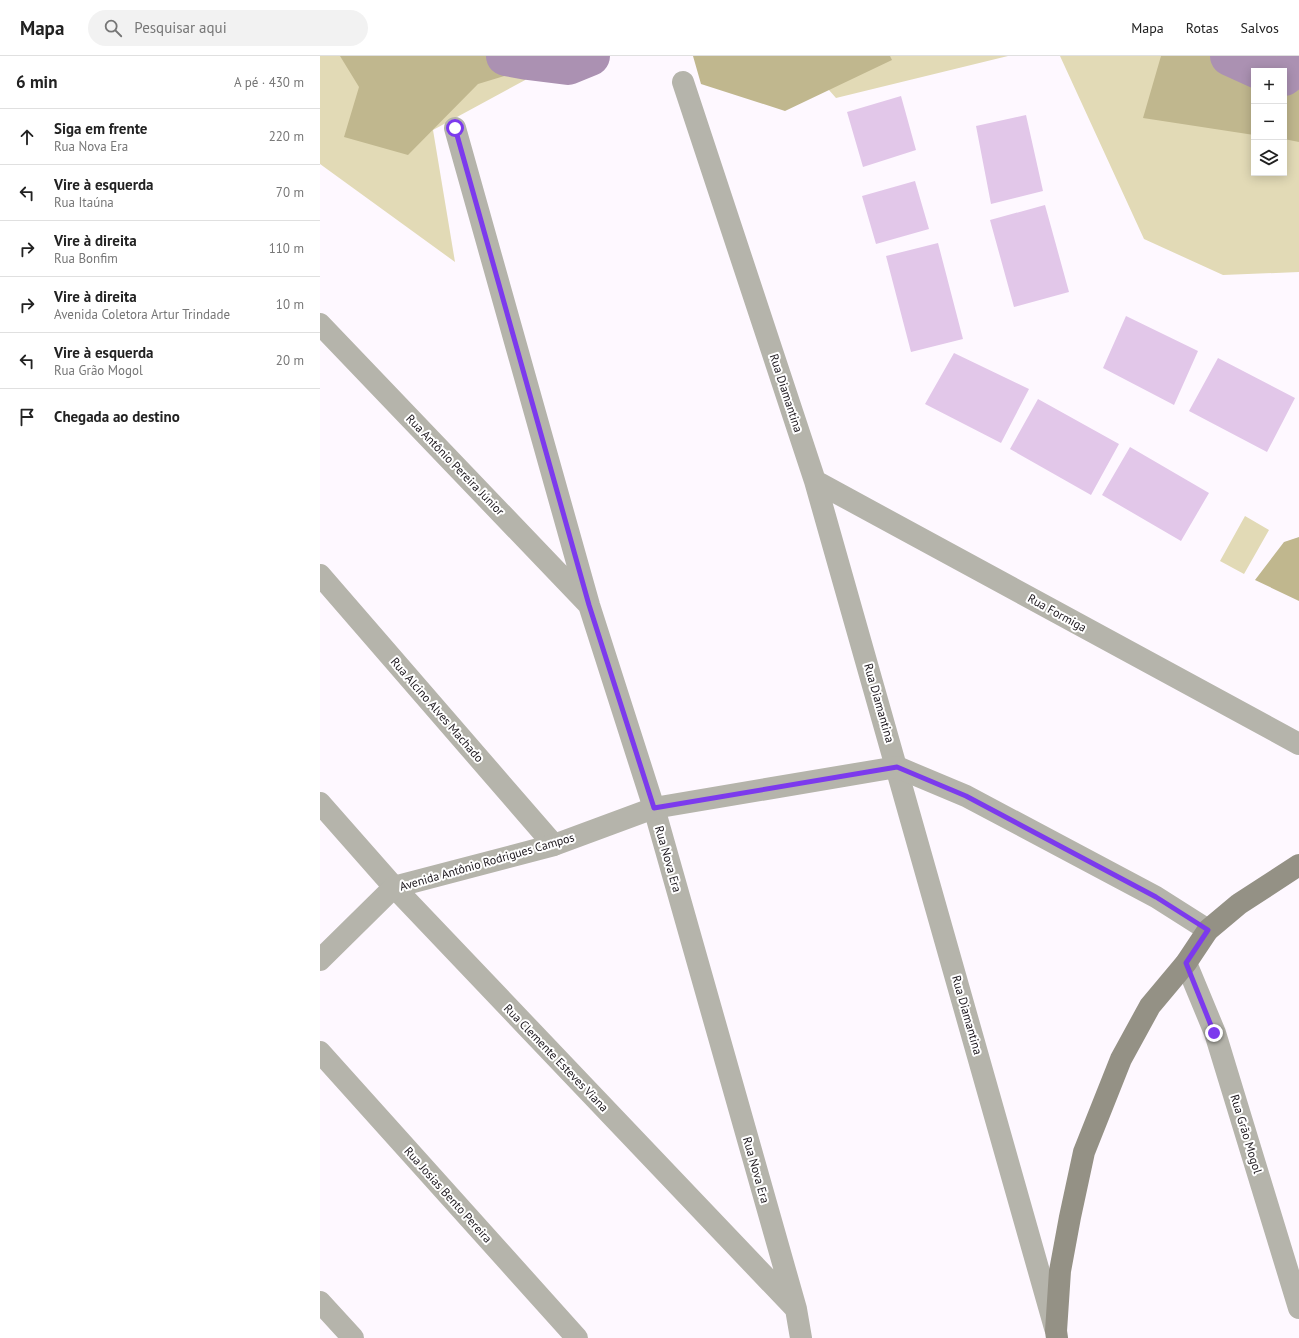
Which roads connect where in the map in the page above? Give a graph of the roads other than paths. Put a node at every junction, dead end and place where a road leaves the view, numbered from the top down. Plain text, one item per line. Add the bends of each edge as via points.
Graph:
1 (683, 82) dead end
2 (455, 128) dead end
3 (320, 324) edge
4 (815, 481) junction
5 (320, 575) edge
6 (589, 605) junction
7 (1299, 744) edge
8 (897, 767) junction
9 (320, 803) edge
10 (654, 808) junction
11 (554, 845) junction
12 (1299, 865) edge
13 (1299, 874) edge
14 (1272, 881) junction
15 (394, 888) junction
16 (1208, 930) junction
17 (320, 960) edge
18 (1186, 963) junction
19 (320, 1052) edge
20 (320, 1302) edge
21 (1299, 1308) edge
22 (796, 1309) junction
23 (1056, 1334) edge
24 (353, 1338) edge
25 (577, 1338) edge
26 (801, 1338) edge

1 - 4 street, Rua Diamantina
2 - 6 street, Rua Nova Era
3 - 6 street, Rua Antônio Pereira Júnior
4 - 7 street, Rua Formiga
4 - 8 street, Rua Diamantina
5 - 11 street, Rua Alcino Alves Machado
6 - 10 street, Rua Nova Era
8 - 10 street, Avenida Antônio Rodrigues Campos
8 - 16 street via 966,796 1156,897
8 - 23 street, Rua Diamantina
9 - 15 street, Rua Clemente Esteves Viana
10 - 11 street, Avenida Antônio Rodrigues Campos
10 - 22 street, Rua Nova Era
11 - 15 street, Avenida Antônio Rodrigues Campos
12 - 14 main road
13 - 14 main road
14 - 16 main road
15 - 17 street, Avenida Antônio Rodrigues Campos
15 - 22 street, Rua Clemente Esteves Viana
16 - 18 main road
18 - 21 street, Rua Grão Mogol via 1214,1033
18 - 23 main road via 1150,1006 1122,1059 1084,1152 1060,1270
19 - 25 street, Rua Josias Bento Pereira
20 - 24 street
22 - 26 street, Rua Nova Era

